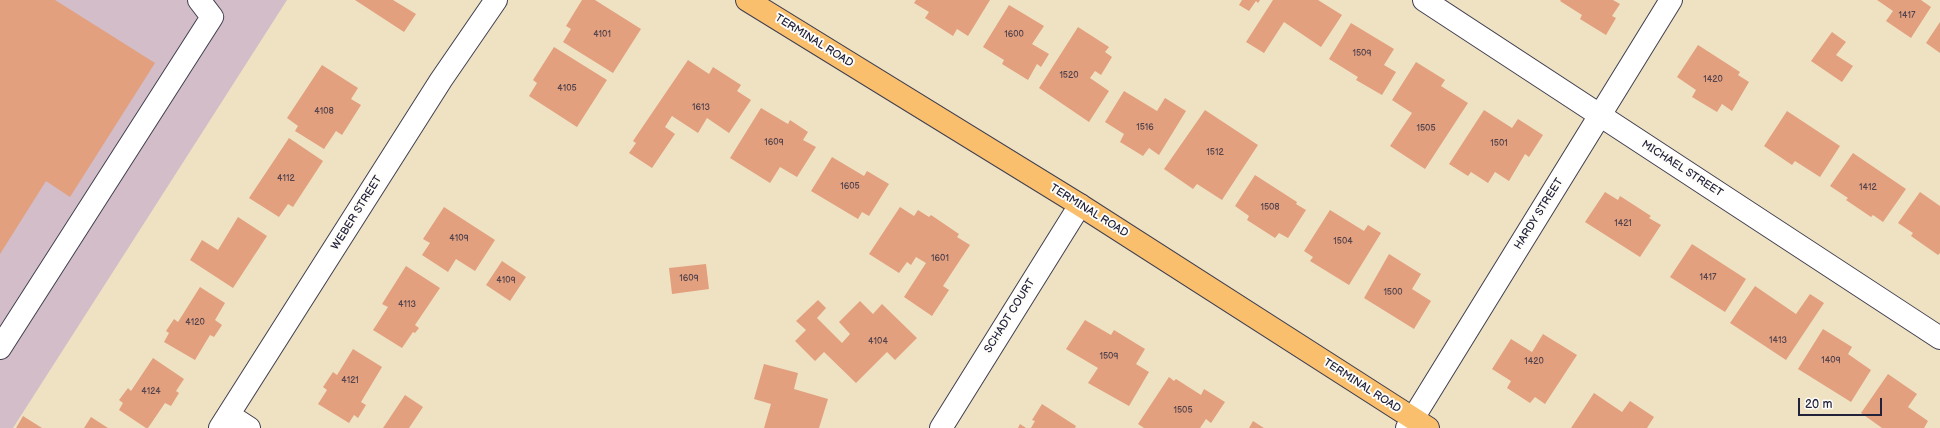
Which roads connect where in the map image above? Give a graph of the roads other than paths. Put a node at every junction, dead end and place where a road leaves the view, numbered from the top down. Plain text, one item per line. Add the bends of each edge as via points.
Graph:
1 (199, 0) edge
2 (496, 0) edge
3 (747, 0) edge
4 (1424, 0) edge
5 (1671, 0) edge
6 (1600, 115) junction
7 (1080, 205) junction
8 (1940, 338) edge
9 (0, 348) edge
10 (224, 422) edge
11 (1416, 425) edge
12 (249, 428) edge
13 (941, 428) edge

1 - 9 street via 212,17
2 - 10 street, WEBER STREET via 441,80
3 - 7 main road, TERMINAL ROAD
4 - 6 street, MICHAEL STREET
5 - 6 street, HARDY STREET
6 - 8 street, MICHAEL STREET
6 - 11 street, HARDY STREET
7 - 11 main road, TERMINAL ROAD
7 - 13 street, SCHADT COURT
10 - 12 street

